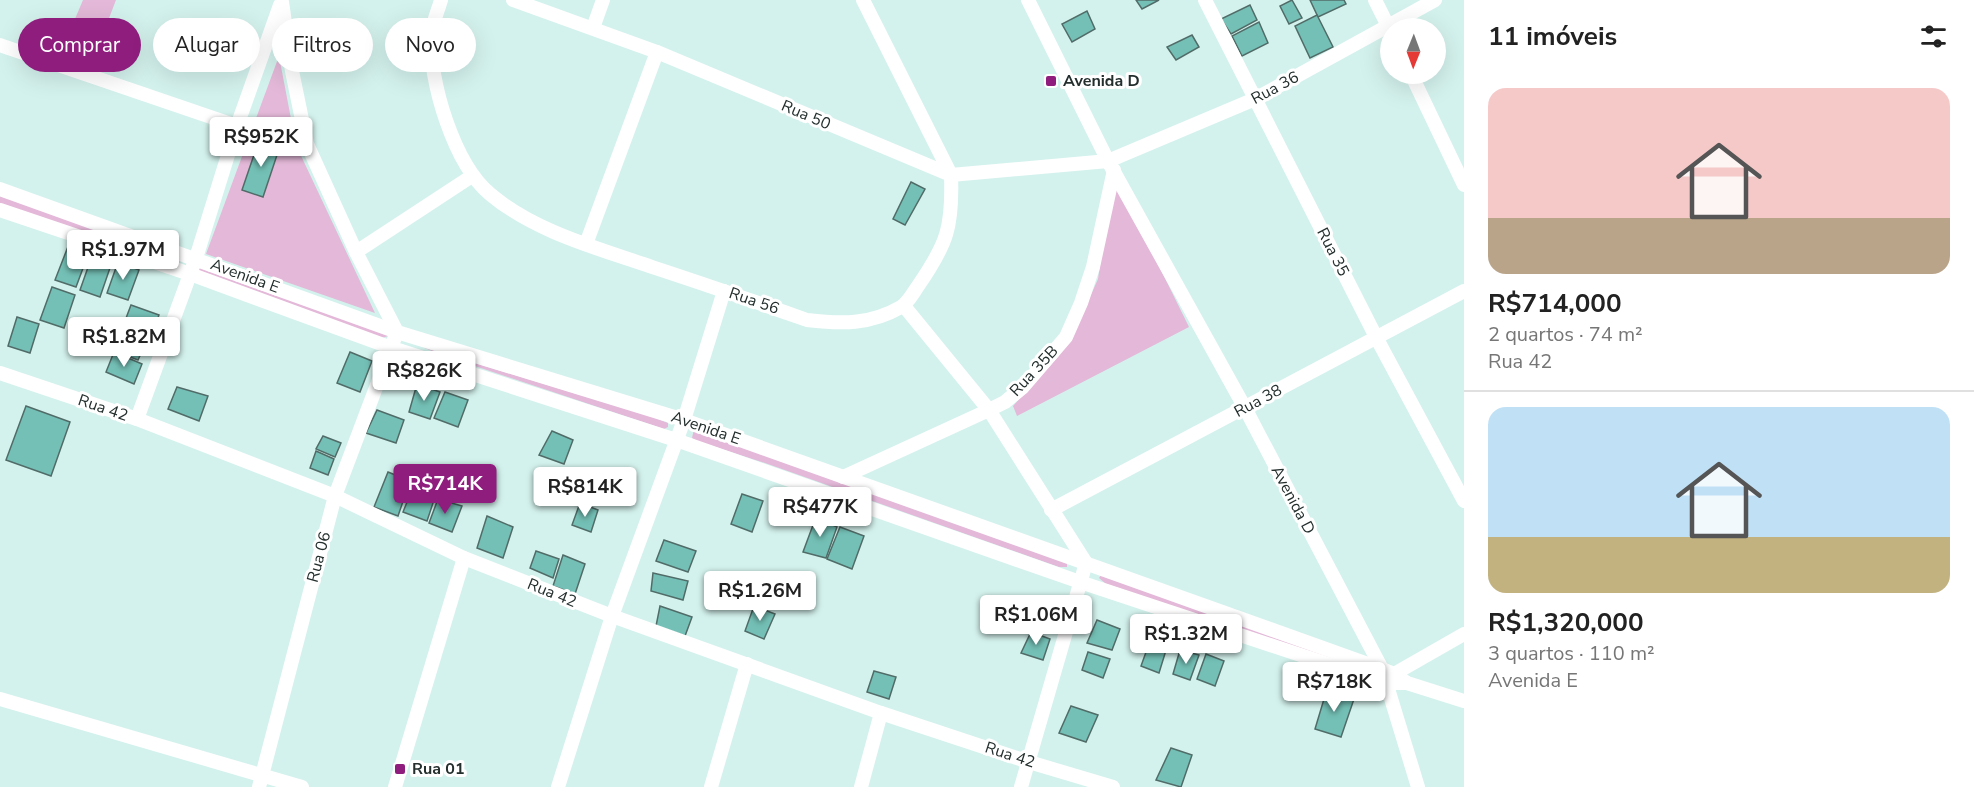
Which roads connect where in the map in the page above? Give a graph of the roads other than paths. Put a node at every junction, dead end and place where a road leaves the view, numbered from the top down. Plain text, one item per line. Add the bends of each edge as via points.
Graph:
1 (441, 0) edge
2 (513, 0) edge
3 (603, 0) edge
4 (863, 0) edge
5 (1028, 0) edge
6 (1205, 0) edge
7 (1375, 0) edge
8 (1435, 0) edge
9 (282, 1) edge
10 (1384, 18) edge
11 (1404, 18) edge
12 (593, 28) junction
13 (1380, 32) edge
14 (0, 45) edge
15 (657, 52) junction
16 (1416, 84) edge
17 (1255, 99) junction
18 (237, 126) junction
19 (1111, 165) junction
20 (951, 175) junction
21 (472, 176) junction
22 (1464, 185) edge
23 (0, 189) edge
24 (0, 210) edge
25 (586, 244) junction
26 (356, 252) junction
27 (196, 258) junction
28 (190, 274) junction
29 (724, 291) junction
30 (1464, 291) edge
31 (904, 306) junction
32 (397, 332) junction
33 (1376, 337) junction
34 (392, 348) junction
35 (0, 374) edge
36 (1245, 408) junction
37 (989, 410) junction
38 (137, 419) junction
39 (684, 420) junction
40 (676, 440) junction
41 (843, 477) junction
42 (335, 496) junction
43 (1464, 501) edge
44 (1051, 510) junction
45 (464, 558) junction
46 (1086, 563) junction
47 (1080, 582) junction
48 (612, 616) junction
49 (1284, 634) junction
50 (1464, 634) edge
51 (1280, 649) junction
52 (747, 664) junction
53 (1387, 676) junction
54 (0, 699) edge
55 (1464, 701) edge
56 (881, 713) junction
57 (1029, 762) junction
58 (261, 781) edge
59 (302, 787) edge
60 (395, 787) edge
61 (558, 787) edge
62 (711, 787) edge
63 (861, 787) edge
64 (1021, 787) edge
65 (1113, 787) edge
66 (1418, 787) edge

1 - 21 street, Rua 56 via 431,34 434,77 445,119
2 - 12 street, Rua 50
3 - 12 street
4 - 20 street
5 - 19 street, Avenida D
6 - 17 street, Rua 35
7 - 10 street
8 - 11 street, Rua 36
9 - 18 street
9 - 26 street via 308,144
12 - 15 street, Rua 50
13 - 17 street, Rua 36
14 - 18 street
15 - 20 street, Rua 50
15 - 25 street
16 - 22 street
17 - 19 street, Rua 36
17 - 33 street, Rua 35
18 - 27 street
19 - 20 street, Rua 50
19 - 36 street, Avenida D
19 - 37 street, Rua 35B via 1093,267 1066,337 1023,387
20 - 31 street via 949,230 937,258
21 - 25 street, Rua 56 via 526,219
21 - 26 street
23 - 27 street, Avenida E
24 - 28 street, Avenida E
25 - 29 street, Rua 56
26 - 32 street
27 - 28 street
27 - 32 street, Avenida E
28 - 34 street, Avenida E
28 - 38 street
29 - 31 street, Rua 56 via 807,320 842,324 875,319
29 - 39 street
30 - 33 street, Rua 38
31 - 37 street
32 - 34 street, Rua 06
32 - 39 street, Avenida E
33 - 36 street, Rua 38
33 - 43 street, Rua 35
34 - 40 street, Avenida E
34 - 42 street, Rua 06
35 - 38 street, Rua 42
36 - 44 street, Rua 38
36 - 53 street, Avenida D
37 - 41 street, Rua 35B
37 - 44 street
38 - 42 street, Rua 42
39 - 40 street
39 - 41 street, Avenida E
40 - 47 street, Avenida E
40 - 48 street
41 - 46 street, Avenida E
42 - 45 street, Rua 42
42 - 58 street, Rua 06
44 - 46 street
45 - 48 street, Rua 42
45 - 60 street
46 - 47 street
46 - 49 street, Avenida E
47 - 51 street, Avenida E
47 - 57 street
48 - 52 street, Rua 42
48 - 61 street
49 - 51 street
49 - 53 street, Avenida E
50 - 53 street
51 - 53 street, Avenida E
52 - 56 street, Rua 42
52 - 62 street
53 - 55 street, Avenida E
53 - 66 street, Avenida D
54 - 58 street
56 - 57 street, Rua 42
56 - 63 street
57 - 64 street
57 - 65 street, Rua 42
58 - 59 street

